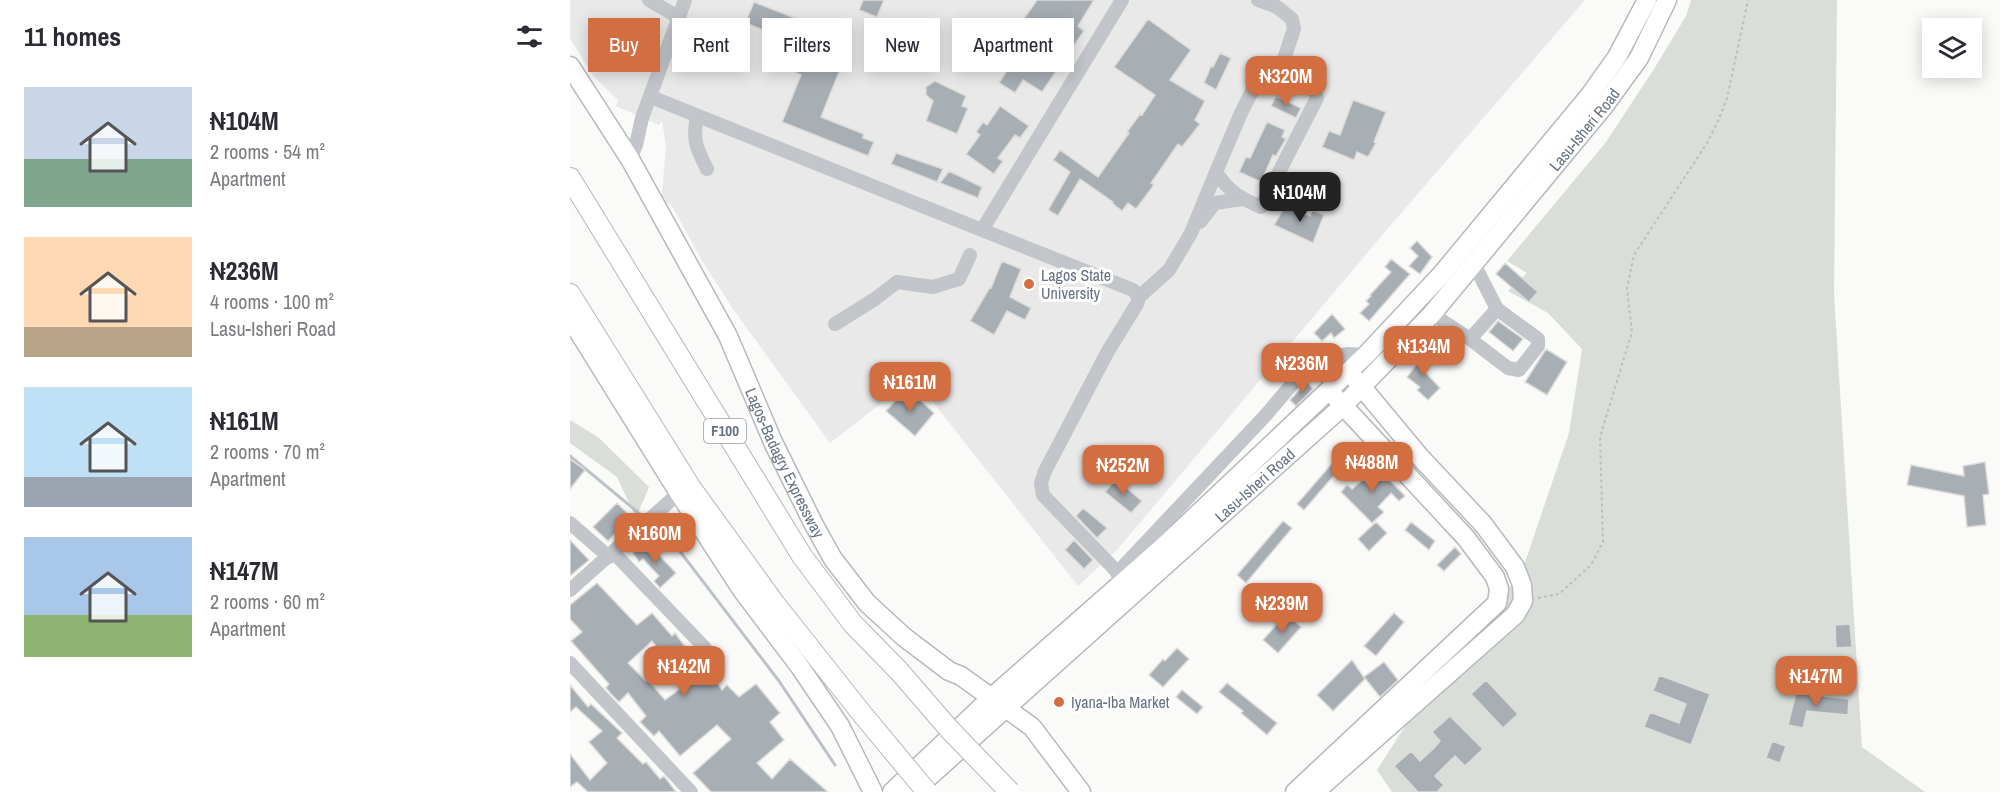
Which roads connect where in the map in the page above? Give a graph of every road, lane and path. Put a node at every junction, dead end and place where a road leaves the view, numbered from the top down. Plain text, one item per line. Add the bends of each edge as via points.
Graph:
1 (649, 0) edge
2 (685, 0) edge
3 (1122, 0) edge
4 (1258, 0) edge
5 (1647, 0) edge
6 (1667, 0) edge
7 (1748, 0) edge
8 (678, 17) junction
9 (570, 66) edge
10 (1281, 68) junction
11 (651, 97) junction
12 (698, 117) junction
13 (630, 159) junction
14 (707, 169) dead end
15 (1216, 172) junction
16 (570, 178) edge
17 (1242, 199) junction
18 (982, 230) junction
19 (1191, 233) junction
20 (970, 255) dead end
21 (1474, 264) junction
22 (570, 294) edge
23 (1139, 297) junction
24 (1497, 309) junction
25 (1432, 314) junction
26 (570, 318) edge
27 (835, 324) dead end
28 (1470, 339) junction
29 (1366, 355) junction
30 (1349, 371) junction
31 (1362, 387) junction
32 (1329, 390) junction
33 (1343, 406) junction
34 (679, 493) junction
35 (570, 523) edge
36 (611, 555) junction
37 (1121, 576) junction
38 (570, 590) edge
39 (1523, 601) junction
40 (705, 648) dead end
41 (570, 663) edge
42 (998, 702) junction
43 (691, 792) edge
44 (873, 792) edge
45 (892, 792) edge
46 (912, 792) edge
47 (927, 792) edge
48 (1010, 792) edge
49 (1081, 792) edge
50 (1295, 792) edge
51 (1315, 792) edge

1 - 8 street
2 - 8 street
3 - 18 street
4 - 10 street via 1277,7 1292,19 1294,29
5 - 29 main road, Lasu-Isheri Road via 1617,57 1590,94 1441,276
6 - 21 main road, Lasu-Isheri Road via 1639,58 1604,106
7 - 39 path via 1727,98 1718,122 1634,255 1627,288 1632,332 1600,437 1602,542 1591,565 1558,594
8 - 11 street
9 - 13 main road, Lagos-Badagry Expressway
10 - 15 street via 1260,75
10 - 17 street via 1313,86 1317,98 1261,207
11 - 12 street
11 - 13 street
12 - 14 street via 695,145
12 - 18 street
13 - 42 main road, Lagos-Badagry Expressway via 728,336 772,442 833,559 867,603 904,637
15 - 17 street via 1227,188
15 - 19 street
16 - 48 highway, Lagos-Badagry Expressway / F100, bridge via 802,556 853,624
17 - 19 street via 1215,203
18 - 23 street via 1133,290
19 - 23 street via 1169,270
20 - 27 street via 959,279 933,287 897,282
21 - 24 street
21 - 25 main road, Lasu-Isheri Road
22 - 47 highway, bridge via 691,488 775,604
23 - 37 street via 1064,432 1041,483 1043,495
24 - 28 street
24 - 28 street via 1538,339 1538,346 1519,370 1508,368
25 - 28 street
25 - 31 main road, Lasu-Isheri Road
26 - 34 main road
29 - 30 main road, Lasu-Isheri Road
29 - 37 street via 1332,357 1299,376
30 - 31 main road
30 - 32 main road, Lasu-Isheri Road
31 - 33 main road, Lasu-Isheri Road
31 - 39 main road via 1420,458 1484,524 1515,567
32 - 33 main road
32 - 37 main road, Lasu-Isheri Road via 1164,546
33 - 42 main road, Lasu-Isheri Road
33 - 50 main road via 1466,538 1500,589 1497,603
34 - 36 street
34 - 44 main road via 742,590 840,726
35 - 36 street
36 - 38 street
36 - 40 street
37 - 42 main road, Lasu-Isheri Road
39 - 51 main road via 1515,615
41 - 43 street
42 - 45 main road, Lasu-Isheri Road
42 - 46 main road, Lasu-Isheri Road
42 - 49 main road, Lagos-Badagry Expressway via 1032,727

